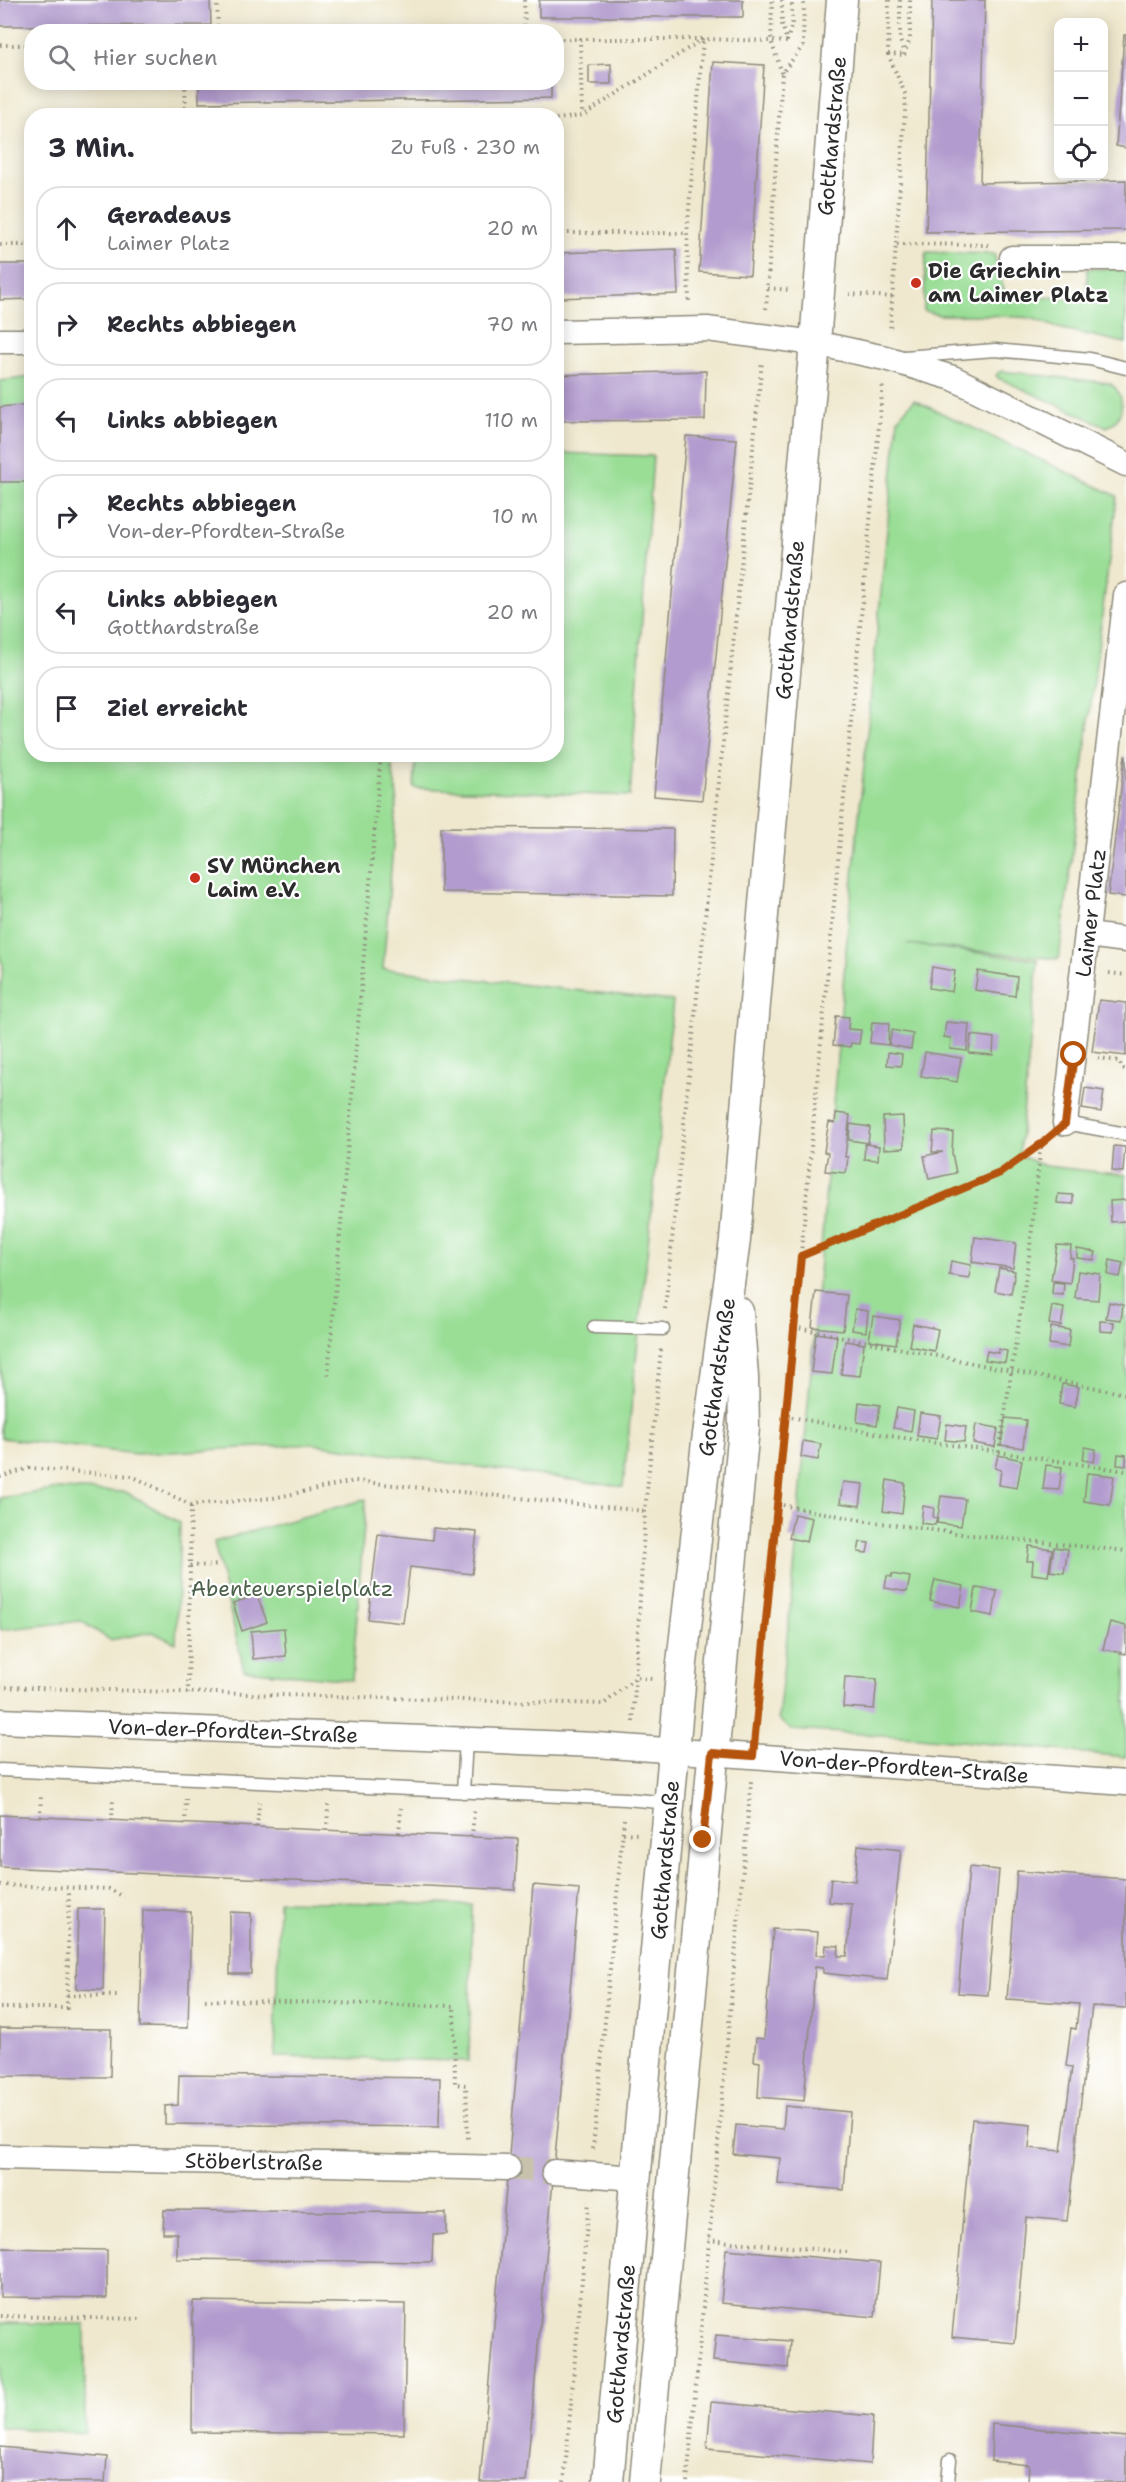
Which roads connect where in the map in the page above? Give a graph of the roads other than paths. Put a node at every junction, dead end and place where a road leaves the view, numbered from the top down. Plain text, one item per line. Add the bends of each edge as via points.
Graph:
1 (843, 0) edge
2 (1012, 258) road end
3 (1126, 258) edge
4 (564, 332) edge
5 (0, 341) edge
6 (24, 341) edge
7 (815, 343) junction
8 (885, 358) junction
9 (1126, 368) edge
10 (1126, 464) edge
11 (1126, 595) edge
12 (1088, 935) junction
13 (1126, 940) edge
14 (1065, 1124) joint
15 (1126, 1134) edge
16 (735, 1240) junction
17 (594, 1327) dead end
18 (663, 1329) road end
19 (0, 1721) edge
20 (466, 1740) junction
21 (675, 1751) junction
22 (712, 1753) junction
23 (0, 1770) edge
24 (1126, 1783) edge
25 (463, 1792) junction
26 (671, 1803) junction
27 (0, 2157) edge
28 (508, 2168) tunnel mouth
29 (554, 2172) tunnel mouth
30 (636, 2178) junction
31 (950, 2460) dead end
32 (608, 2482) edge
33 (645, 2482) edge
34 (948, 2482) edge

1 - 7 street, Gotthardstraße
2 - 3 street
4 - 7 street via 707,329
5 - 6 street
7 - 8 street
7 - 16 street, Gotthardstraße
8 - 9 lane via 995,350 1090,359
8 - 10 street via 953,378
11 - 12 street, Laimer Platz
12 - 13 street
12 - 14 street, Laimer Platz
14 - 15 lane
16 - 21 street, Gotthardstraße via 707,1442
16 - 22 street, Gotthardstraße via 744,1428
17 - 18 lane
19 - 20 street, Von-der-Pfordten-Straße
20 - 21 street, Von-der-Pfordten-Straße
20 - 25 lane
21 - 22 street, Von-der-Pfordten-Straße
21 - 26 street, Gotthardstraße
22 - 24 street, Von-der-Pfordten-Straße
22 - 33 street, Gotthardstraße
23 - 25 lane
25 - 26 lane
26 - 30 street, Gotthardstraße
27 - 28 street, Stöberlstraße
29 - 30 street
30 - 32 street, Gotthardstraße
31 - 34 lane

